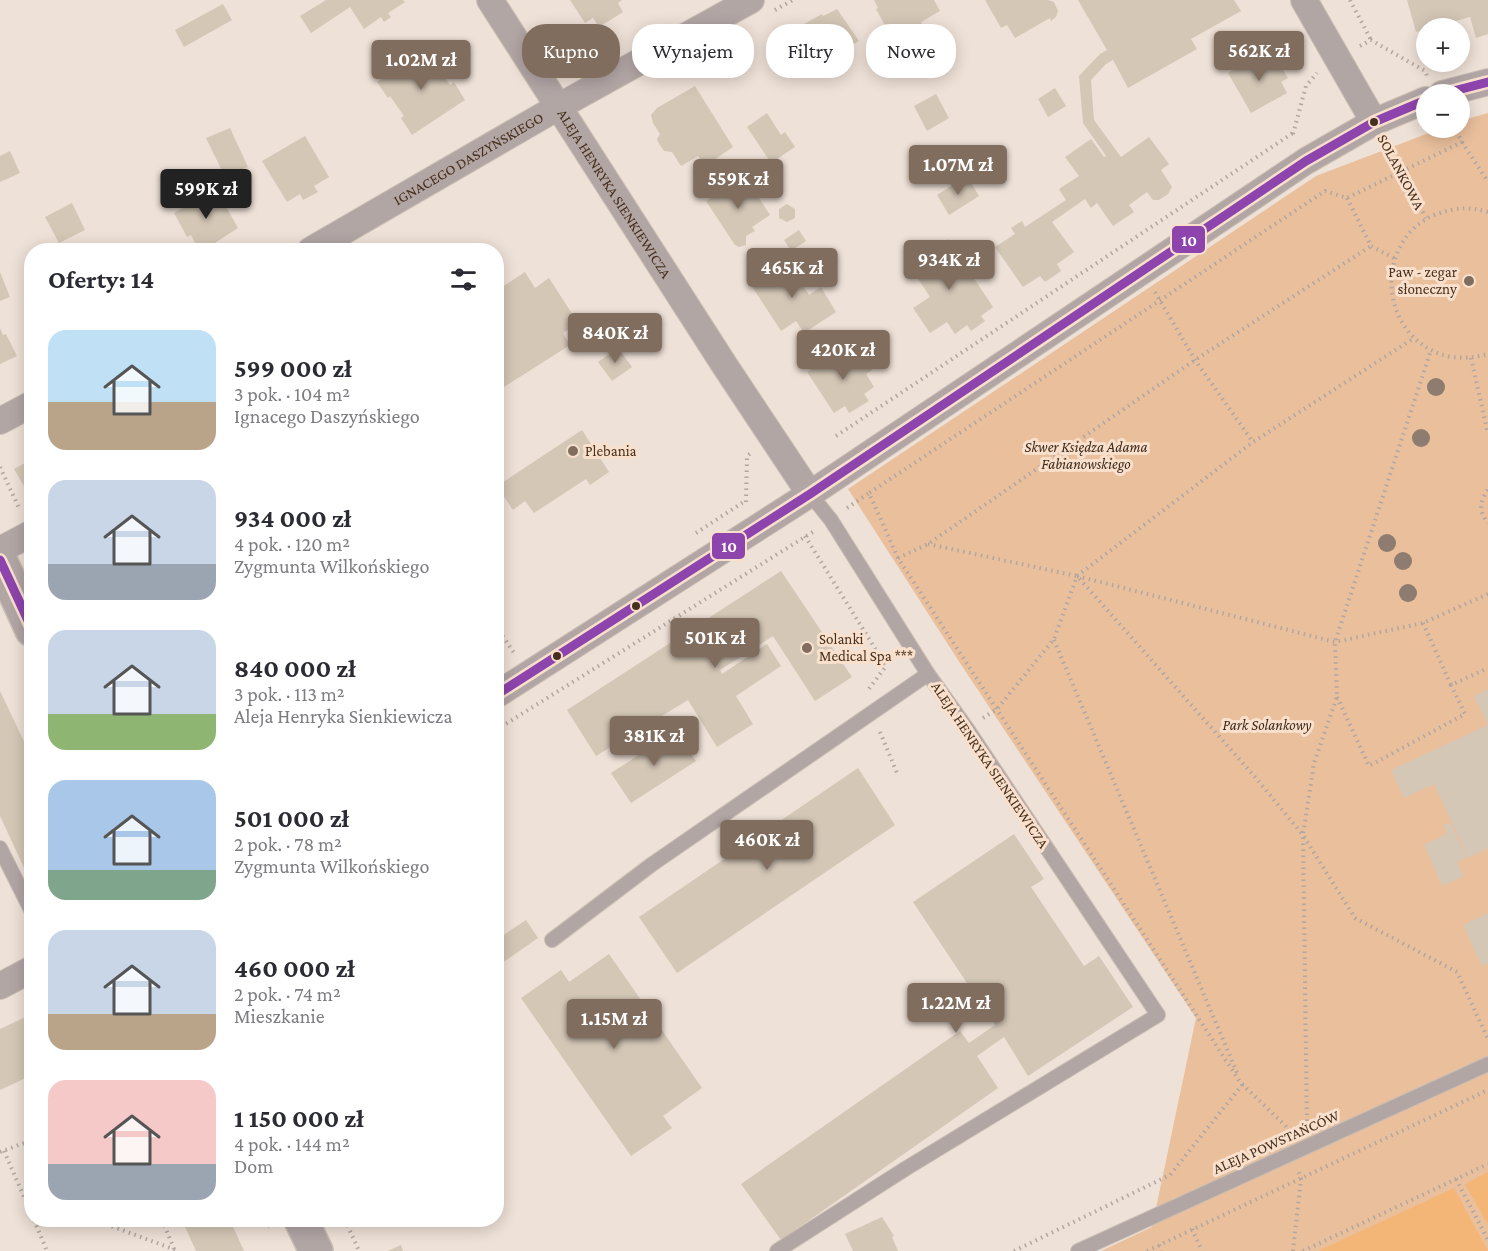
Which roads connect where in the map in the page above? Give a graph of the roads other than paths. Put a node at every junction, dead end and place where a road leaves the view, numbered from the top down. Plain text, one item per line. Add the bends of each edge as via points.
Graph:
1 (490, 0) edge
2 (752, 0) edge
3 (1304, 0) edge
4 (1488, 82) edge
5 (1470, 85) edge
6 (1416, 99) edge
7 (558, 107) junction
8 (1374, 122) junction
9 (323, 243) edge
10 (24, 408) edge
11 (0, 421) edge
12 (810, 494) junction
13 (24, 537) edge
14 (0, 550) edge
15 (0, 560) edge
16 (24, 612) edge
17 (928, 674) junction
18 (504, 690) edge
19 (0, 848) edge
20 (24, 896) edge
21 (552, 940) dead end
22 (24, 973) edge
23 (0, 986) edge
24 (1488, 1064) edge
25 (304, 1227) edge
26 (316, 1251) edge
27 (777, 1251) edge
28 (1078, 1251) edge

1 - 7 street, ALEJA HENRYKA SIENKIEWICZA
2 - 7 street, IGNACEGO DASZYŃSKIEGO
3 - 8 street, SOLANKOWA
4 - 5 street
6 - 8 street
7 - 9 street, IGNACEGO DASZYŃSKIEGO
7 - 12 street, ALEJA HENRYKA SIENKIEWICZA
8 - 12 street via 1306,161
10 - 11 street
12 - 17 lane, ALEJA HENRYKA SIENKIEWICZA via 831,520
12 - 18 street
13 - 14 street
15 - 16 street
17 - 21 lane via 651,866
17 - 27 lane, ALEJA HENRYKA SIENKIEWICZA via 1158,1015
19 - 20 lane
22 - 23 street
24 - 28 lane, ALEJA POWSTAŃCÓW
25 - 26 street

